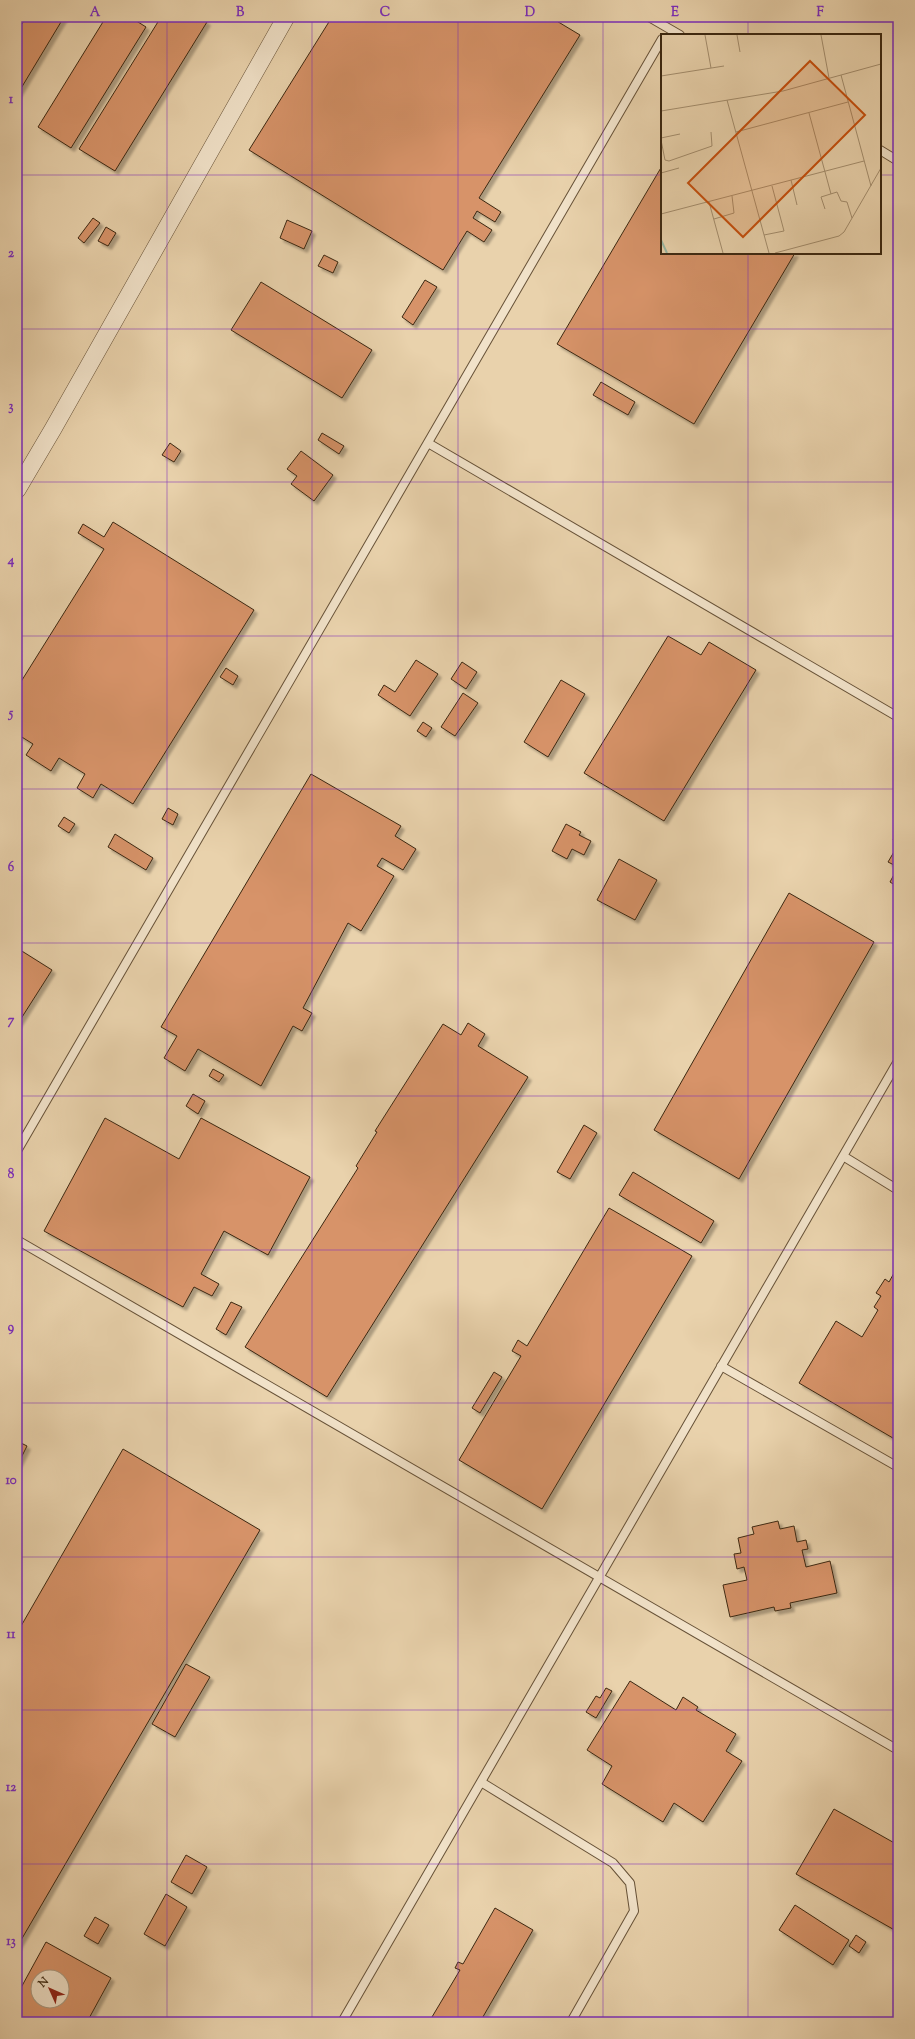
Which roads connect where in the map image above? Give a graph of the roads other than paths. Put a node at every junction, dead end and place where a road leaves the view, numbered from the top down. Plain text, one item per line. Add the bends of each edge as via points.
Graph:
1 (286, 17) edge
2 (649, 17) edge
3 (666, 32) edge
4 (661, 41) edge
5 (881, 151) edge
6 (898, 161) edge
7 (428, 443) junction
8 (17, 490) edge
9 (898, 717) edge
10 (898, 1061) edge
11 (17, 1150) edge
12 (843, 1156) junction
13 (898, 1190) edge
14 (17, 1240) edge
15 (721, 1366) junction
16 (898, 1467) edge
17 (599, 1577) junction
18 (898, 1750) edge
19 (481, 1782) junction
20 (342, 2022) edge
21 (571, 2022) edge

1 - 8 street
2 - 3 lane
4 - 7 lane
5 - 6 lane
7 - 9 lane
7 - 11 lane
10 - 12 lane
12 - 13 lane
12 - 15 lane
14 - 17 lane
15 - 16 lane
15 - 17 lane
17 - 18 lane
17 - 19 lane
19 - 20 lane
19 - 21 lane via 613,1863 630,1883 634,1911

